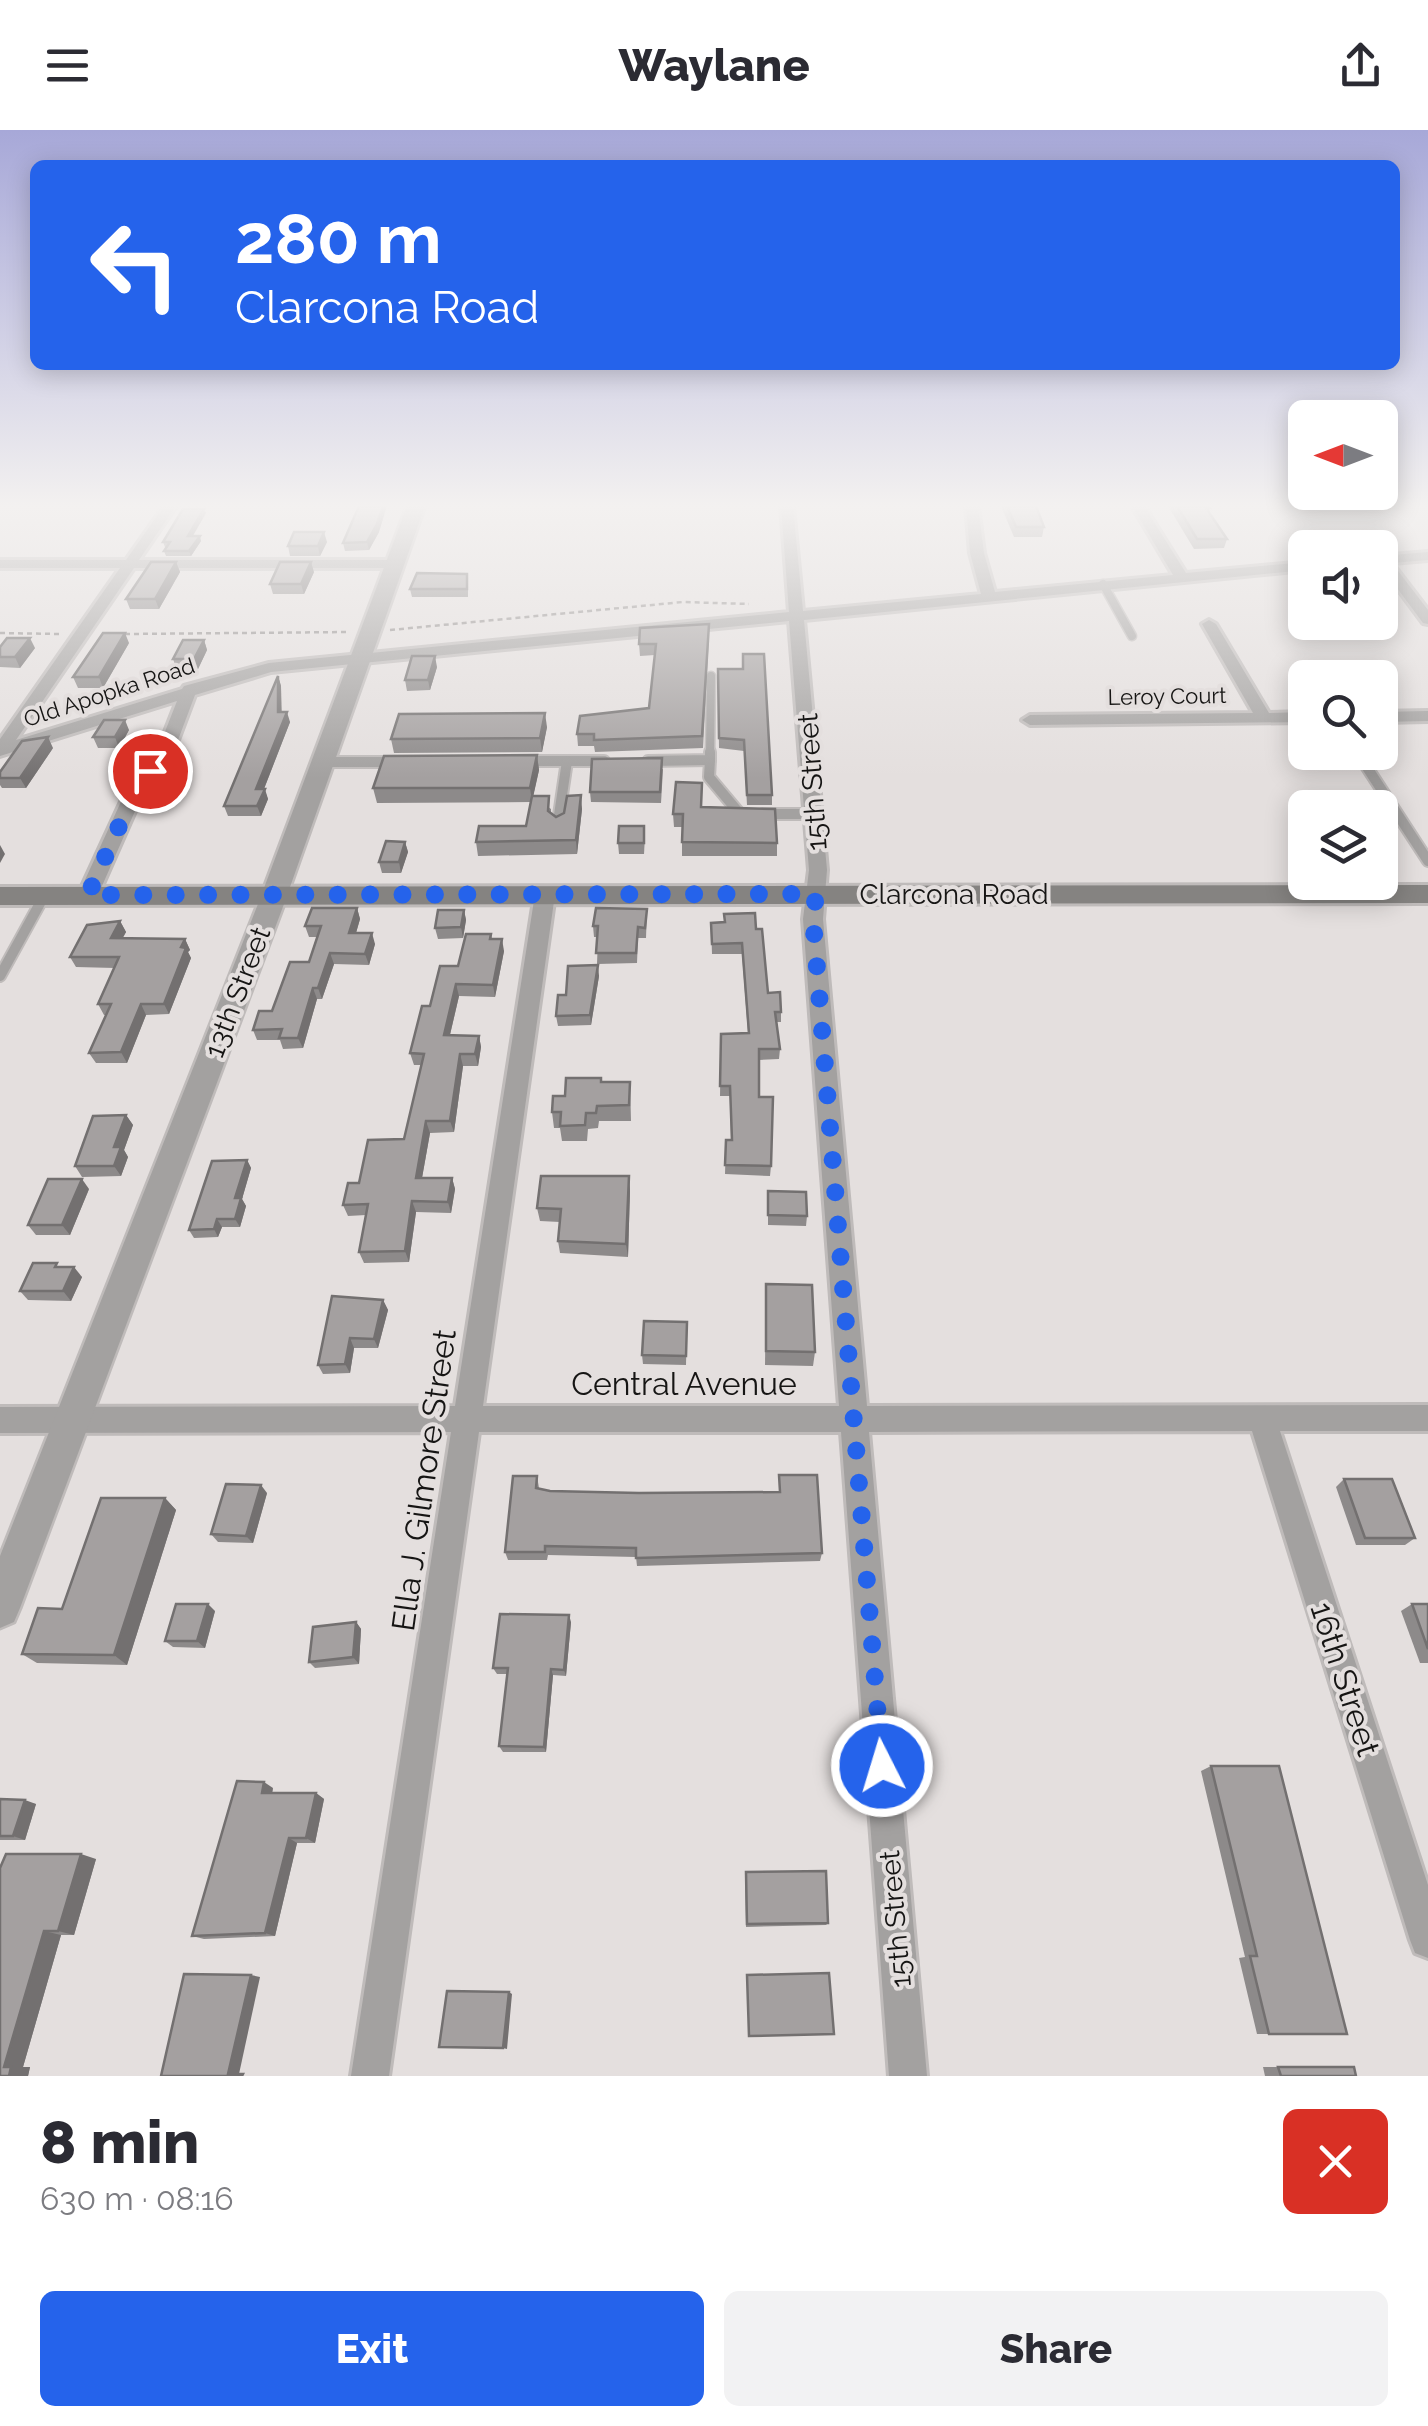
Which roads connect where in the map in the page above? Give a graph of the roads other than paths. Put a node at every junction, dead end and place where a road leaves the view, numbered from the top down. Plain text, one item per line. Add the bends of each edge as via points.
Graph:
1 (106, 597) edge
2 (384, 597) edge
3 (797, 597) edge
4 (980, 597) edge
5 (1110, 597) edge
6 (1410, 597) edge
7 (799, 613) junction
8 (1428, 620) edge
9 (1209, 624) dead end
10 (1132, 636) dead end
11 (361, 658) junction
12 (711, 676) edge
13 (190, 689) junction
14 (1428, 716) edge
15 (1288, 717) edge
16 (1398, 717) edge
17 (1264, 718) junction
18 (1030, 720) dead end
19 (0, 750) edge
20 (710, 760) junction
21 (512, 761) edge
22 (566, 761) junction
23 (620, 761) edge
24 (638, 761) edge
25 (324, 762) junction
26 (402, 762) edge
27 (1369, 770) edge
28 (814, 814) junction
29 (558, 822) edge
30 (1428, 861) edge
31 (275, 894) junction
32 (545, 894) junction
33 (816, 894) junction
34 (1428, 894) edge
35 (88, 895) junction
36 (0, 896) edge
37 (44, 896) junction
38 (0, 976) edge
39 (852, 1418) junction
40 (1262, 1418) junction
41 (1428, 1418) edge
42 (72, 1419) junction
43 (470, 1419) junction
44 (0, 1420) edge
45 (0, 1608) edge
46 (1428, 1940) edge
47 (370, 2076) edge
48 (908, 2076) edge

1 - 19 street
2 - 11 street, 13th Street
3 - 7 street, 15th Street
4 - 7 street, Old Apopka Road
5 - 10 lane
6 - 8 street
7 - 11 street, Old Apopka Road
7 - 28 street, 15th Street
9 - 17 street
11 - 13 street, Old Apopka Road via 270,668
11 - 25 street, 13th Street
12 - 20 lane
13 - 19 street, Old Apopka Road
13 - 35 street via 167,748 134,793
14 - 16 street
15 - 17 street, Leroy Court
17 - 18 street, Leroy Court
20 - 24 lane
20 - 28 lane via 710,777 736,814
21 - 22 lane
22 - 23 lane
22 - 29 lane
25 - 26 lane
25 - 31 street, 13th Street
27 - 30 lane
28 - 33 street, 15th Street
31 - 32 main road, Clarcona Road
31 - 35 main road, Clarcona Road
31 - 42 street, 13th Street
32 - 33 main road, Clarcona Road
32 - 43 street, Ella J. Gilmore Street
33 - 34 main road, Clarcona Road
33 - 39 street, 15th Street
35 - 37 main road, Clarcona Road
36 - 37 main road, Clarcona Road
37 - 38 lane
39 - 40 street, Central Avenue
39 - 43 street, Central Avenue
39 - 48 street, 15th Street
40 - 41 street, Central Avenue
40 - 46 street, 16th Street
42 - 43 street, Central Avenue
42 - 44 street, Central Avenue
42 - 45 street, 13th Street
43 - 47 street, Ella J. Gilmore Street

